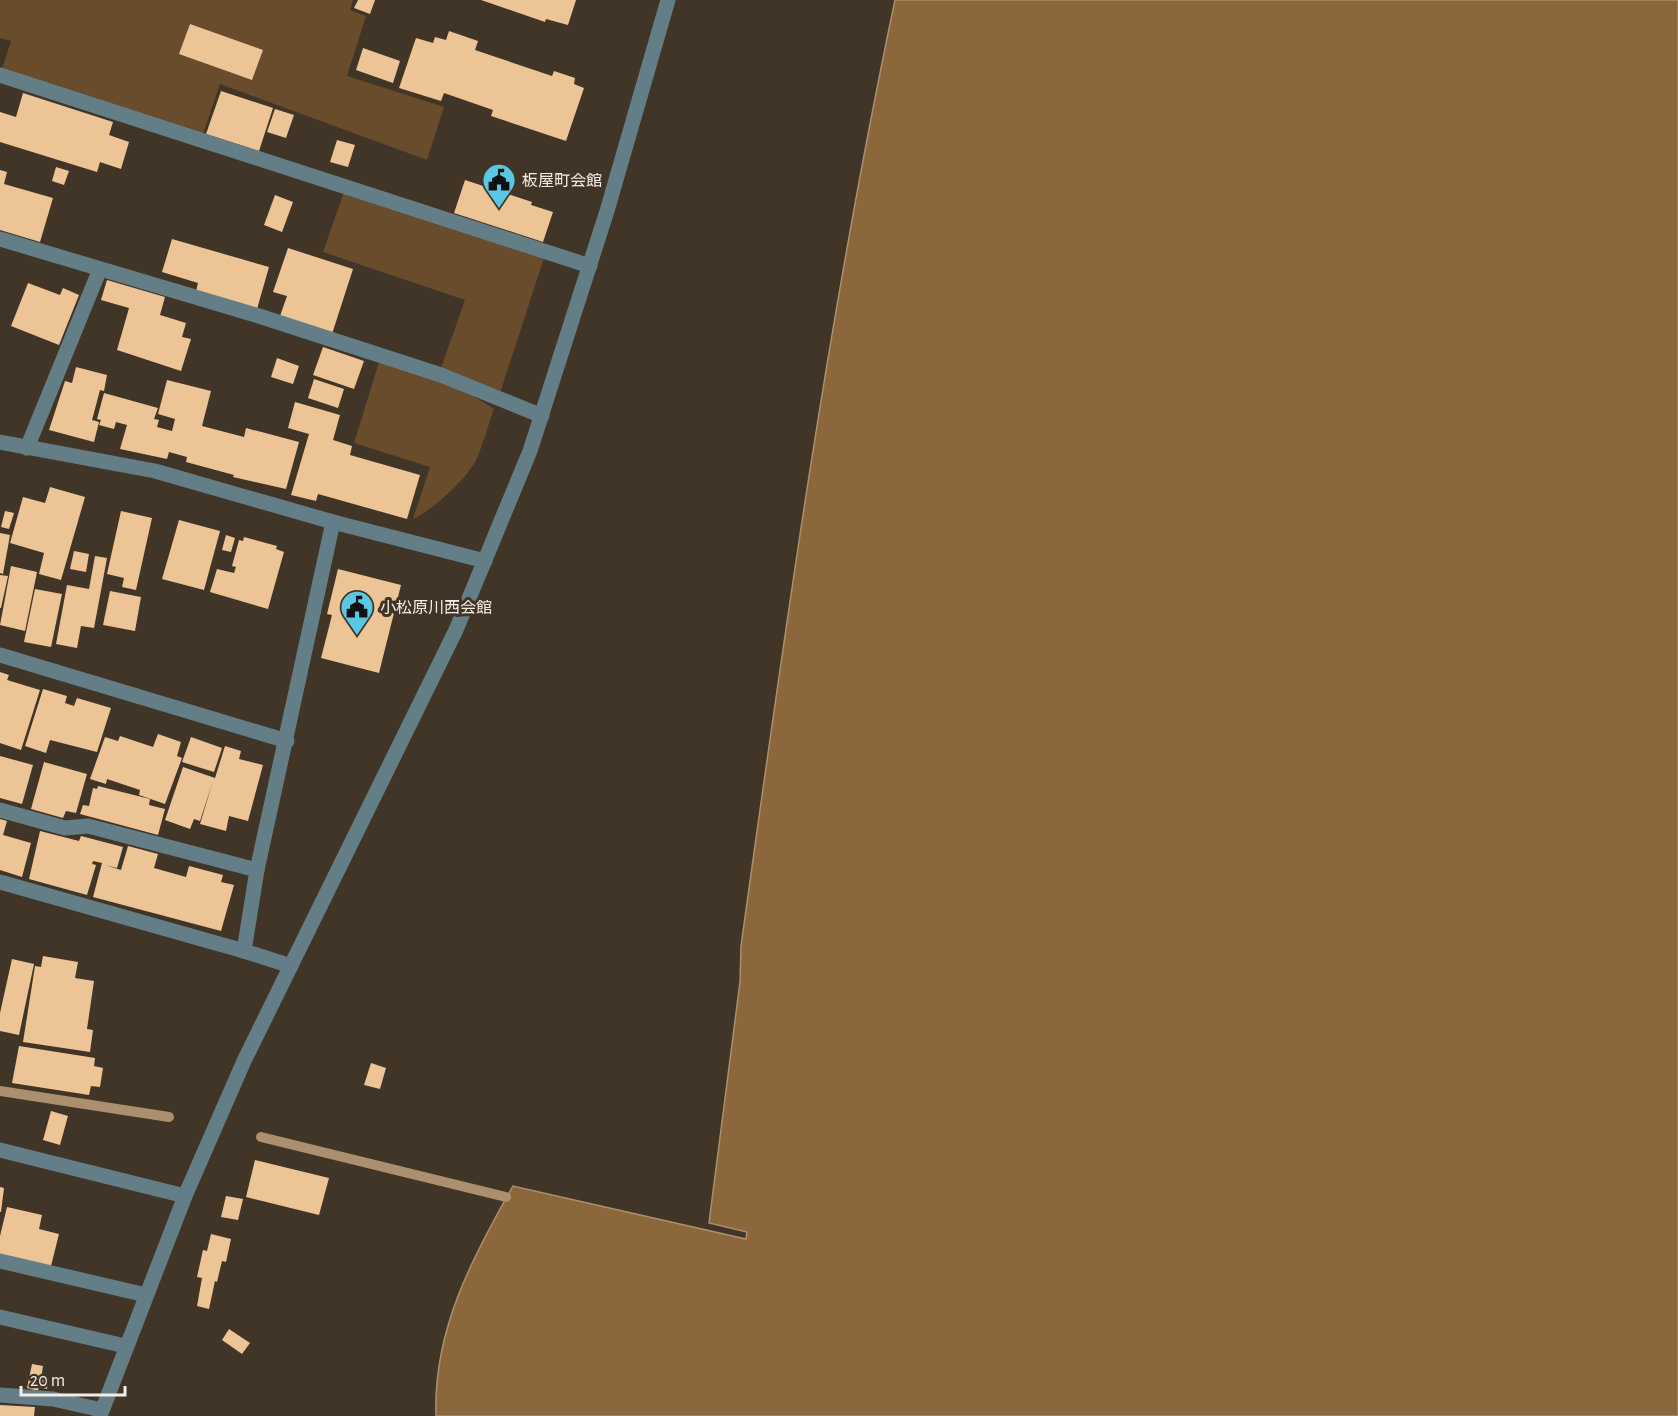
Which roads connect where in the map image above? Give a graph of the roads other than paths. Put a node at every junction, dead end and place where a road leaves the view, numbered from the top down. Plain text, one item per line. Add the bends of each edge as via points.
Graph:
1 (668, 0) edge
2 (0, 75) edge
3 (0, 239) edge
4 (590, 266) junction
5 (100, 269) junction
6 (542, 416) junction
7 (0, 442) edge
8 (27, 448) junction
9 (333, 522) junction
10 (485, 561) junction
11 (0, 655) edge
12 (287, 741) junction
13 (0, 810) edge
14 (257, 870) junction
15 (0, 882) edge
16 (244, 951) junction
17 (291, 966) junction
18 (0, 1150) edge
19 (185, 1196) junction
20 (0, 1261) edge
21 (146, 1294) junction
22 (0, 1317) edge
23 (125, 1346) junction
24 (0, 1395) edge
25 (101, 1413) edge

1 - 4 street
2 - 4 street
3 - 5 street
4 - 6 street
5 - 6 street via 429,371
5 - 8 street
6 - 10 street
7 - 8 street
8 - 9 street via 155,471
9 - 10 street
9 - 12 street
10 - 17 street via 436,672
11 - 12 street
12 - 14 street
13 - 14 street via 65,828 88,826
14 - 16 street
15 - 16 street
16 - 17 street
17 - 19 street
18 - 19 street
19 - 21 street
20 - 21 street
21 - 23 street
22 - 23 street
23 - 25 street
24 - 25 street via 53,1399

